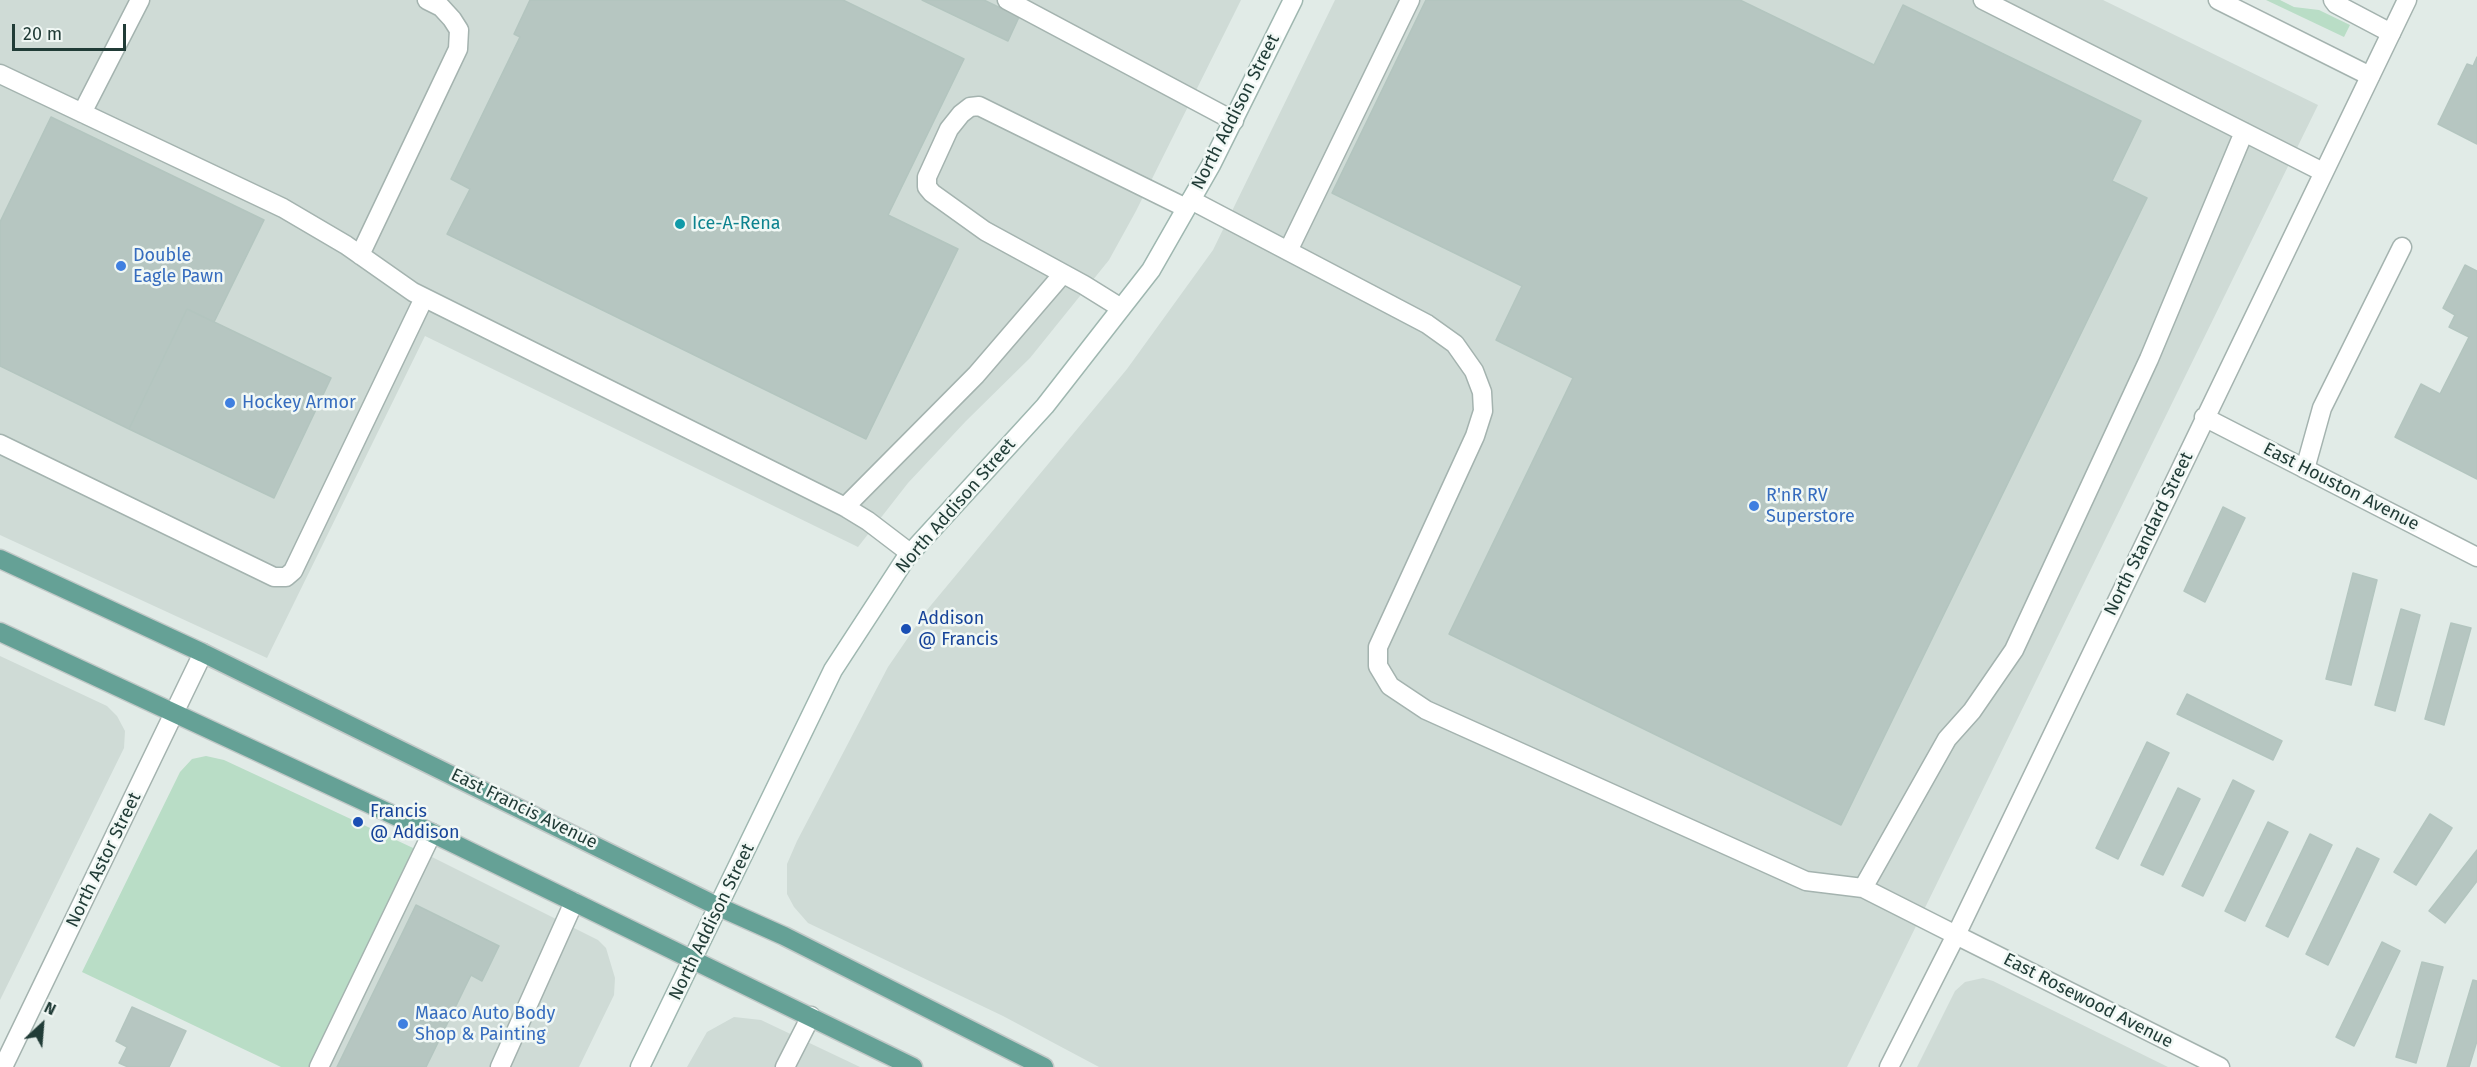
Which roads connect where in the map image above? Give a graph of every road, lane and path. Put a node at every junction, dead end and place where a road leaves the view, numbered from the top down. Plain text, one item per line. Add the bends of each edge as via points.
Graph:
1 (140, 0) edge
2 (427, 0) edge
3 (1007, 0) edge
4 (1293, 0) edge
5 (1410, 0) edge
6 (1983, 0) edge
7 (2218, 0) edge
8 (2333, 0) edge
9 (2407, 0) edge
10 (2391, 33) junction
11 (2370, 76) junction
12 (2, 80) edge
13 (82, 113) junction
14 (1234, 121) junction
15 (2244, 132) junction
16 (2323, 172) junction
17 (1189, 204) junction
18 (2402, 247) dead end
19 (1288, 251) junction
20 (360, 255) junction
21 (1062, 275) junction
22 (424, 298) junction
23 (1120, 308) junction
24 (2204, 417) junction
25 (0, 444) edge
26 (2305, 469) junction
27 (844, 507) junction
28 (910, 553) junction
29 (2477, 557) edge
30 (0, 559) edge
31 (0, 632) edge
32 (203, 653) junction
33 (176, 713) junction
34 (432, 833) junction
35 (1863, 888) junction
36 (574, 902) junction
37 (719, 907) junction
38 (1956, 935) junction
39 (693, 958) junction
40 (811, 1016) junction
41 (3, 1067) edge
42 (319, 1067) edge
43 (500, 1067) edge
44 (640, 1067) edge
45 (785, 1067) edge
46 (913, 1067) edge
47 (1044, 1067) edge
48 (1890, 1067) edge
49 (2220, 1067) edge

1 - 13 street
2 - 20 street via 452,18 459,30 458,49
3 - 14 street
4 - 14 street, North Addison Street
5 - 19 street
6 - 15 street
7 - 11 street
8 - 10 street
9 - 10 street, North Standard Street
10 - 11 street, North Standard Street
11 - 16 street, North Standard Street
12 - 13 street
13 - 20 street via 283,207
14 - 17 street, North Addison Street
15 - 16 street
15 - 35 street via 2149,359 2014,650 1972,711 1947,739
16 - 24 street, North Standard Street
17 - 19 street, East Rosewood Avenue
17 - 21 street, East Rosewood Avenue via 979,106 970,107 949,129 927,177 927,187 985,231
17 - 23 street, North Addison Street via 1151,270
18 - 26 street via 2322,408
19 - 35 street, East Rosewood Avenue via 1427,324 1455,344 1474,371 1482,392 1484,411 1475,436 1378,647 1378,666 1390,686 1426,710 1806,881
20 - 22 street
21 - 23 street
21 - 27 street via 976,375
22 - 25 street via 296,565 286,577 274,577
22 - 27 street
23 - 28 street, North Addison Street via 1045,406
24 - 26 street, East Houston Avenue
24 - 38 street, North Standard Street
26 - 29 street, East Houston Avenue
27 - 28 street
28 - 37 street, North Addison Street via 833,670
30 - 32 main road, East Francis Avenue
31 - 33 main road
32 - 33 street, North Astor Street
32 - 37 main road, East Francis Avenue
33 - 34 main road
33 - 41 street, North Astor Street
34 - 36 main road
34 - 42 street
35 - 38 street, East Rosewood Avenue
36 - 39 main road
36 - 43 street
37 - 39 street, North Addison Street
37 - 47 main road, East Francis Avenue
38 - 48 street, North Standard Street
38 - 49 street, East Rosewood Avenue
39 - 40 main road
39 - 44 street, North Addison Street
40 - 45 street
40 - 46 main road

